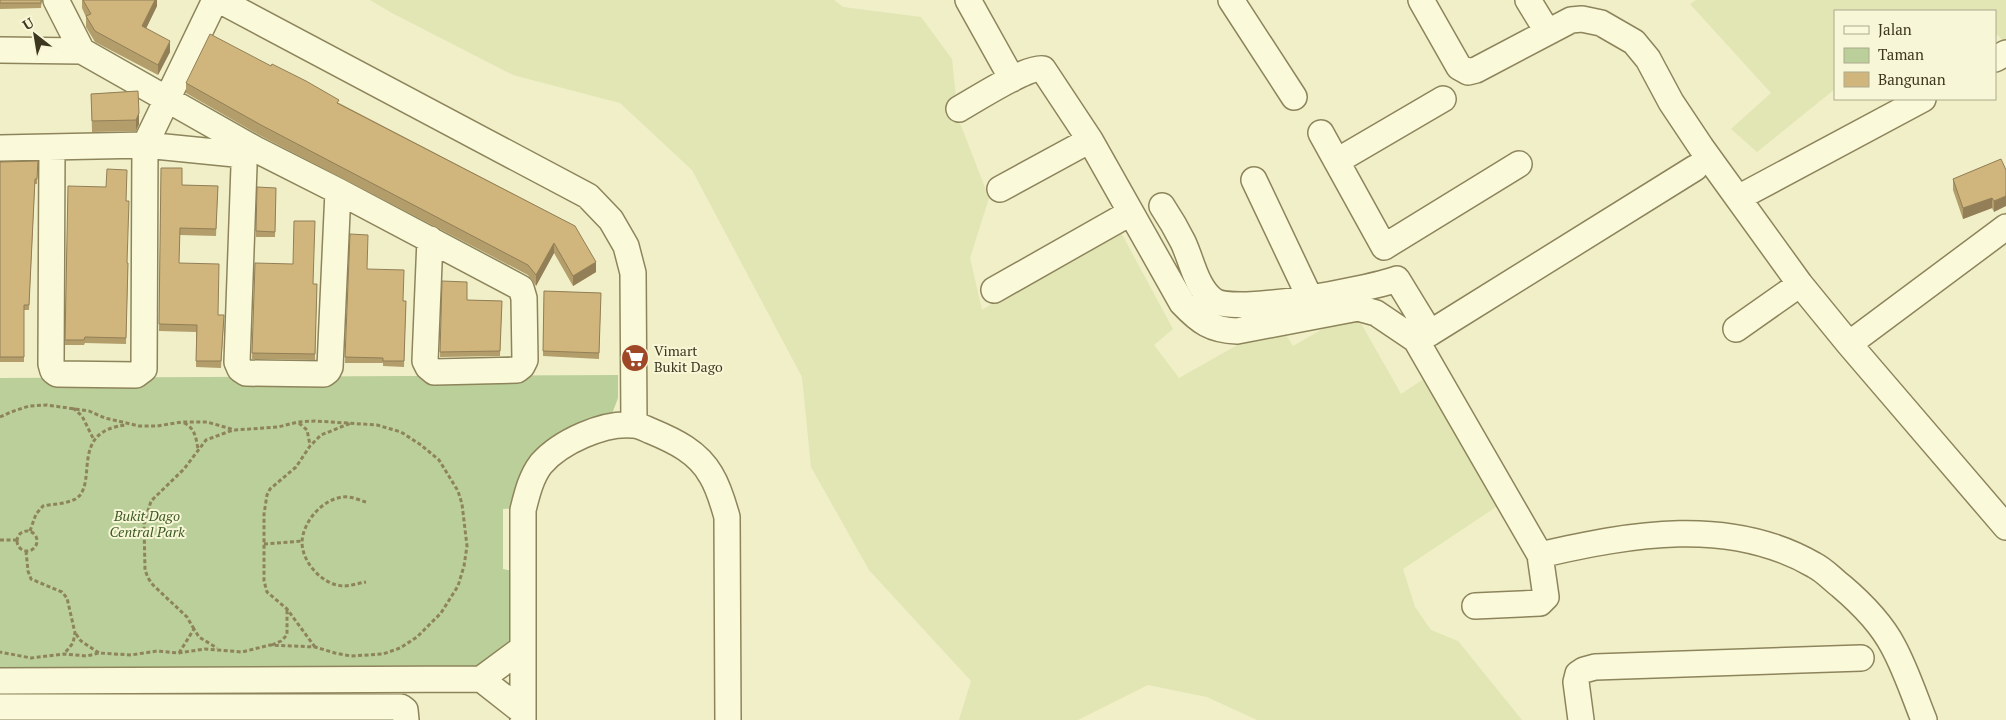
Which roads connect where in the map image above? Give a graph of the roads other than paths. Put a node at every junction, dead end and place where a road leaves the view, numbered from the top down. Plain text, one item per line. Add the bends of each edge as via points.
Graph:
1 (56, 0) edge
2 (214, 0) edge
3 (219, 0) edge
4 (968, 0) edge
5 (1231, 0) edge
6 (1421, 0) edge
7 (1528, 0) edge
8 (1589, 0) edge
9 (1601, 23) junction
10 (1547, 31) junction
11 (0, 50) edge
12 (82, 51) junction
13 (1012, 79) junction
14 (1294, 97) dead end
15 (166, 100) junction
16 (1443, 100) dead end
17 (1921, 100) edge
18 (959, 109) dead end
19 (1321, 133) dead end
20 (1090, 140) junction
21 (145, 145) junction
22 (52, 147) junction
23 (0, 148) edge
24 (249, 153) junction
25 (1337, 161) junction
26 (1519, 164) dead end
27 (1695, 168) dead end
28 (1254, 180) dead end
29 (1000, 189) dead end
30 (338, 191) junction
31 (1738, 198) junction
32 (1162, 206) dead end
33 (1130, 213) junction
34 (2006, 227) edge
35 (430, 239) junction
36 (1384, 248) junction
37 (1397, 279) junction
38 (1800, 284) junction
39 (994, 290) dead end
40 (1310, 298) junction
41 (1736, 329) dead end
42 (1423, 337) junction
43 (1848, 344) junction
44 (634, 424) junction
45 (2006, 527) edge
46 (1540, 555) junction
47 (1475, 606) dead end
48 (523, 648) junction
49 (1861, 658) dead end
50 (480, 679) junction
51 (0, 681) edge
52 (0, 707) edge
53 (42, 713) edge
54 (133, 713) edge
55 (523, 716) edge
56 (406, 720) edge
57 (728, 720) edge
58 (1581, 720) edge
59 (1924, 720) edge

1 - 12 street
2 - 15 street
3 - 44 street via 588,196 611,220 626,246 633,272
4 - 13 street
5 - 14 street
6 - 10 street via 1459,67 1468,72
7 - 10 street
8 - 9 street
9 - 10 street via 1572,20
9 - 31 street via 1634,42 1648,59 1671,102
11 - 12 street
12 - 15 street
13 - 18 street
13 - 20 street via 1037,68 1043,69
15 - 21 street
15 - 24 street
16 - 25 street
17 - 31 street
19 - 25 street
20 - 29 street
20 - 33 street
21 - 22 street
21 - 22 street via 144,369 136,375 57,374 53,371
21 - 24 street
22 - 23 street
24 - 30 street
24 - 30 street via 244,166 237,362 246,372 324,374 328,371
25 - 36 street
26 - 36 street
27 - 42 street
28 - 40 street
30 - 35 street
31 - 38 street
32 - 40 street via 1212,300 1245,306
33 - 39 street
33 - 42 street via 1182,303 1198,320 1220,330 1237,331 1358,308 1376,313
34 - 43 street
35 - 35 street via 520,288 524,298 525,360 518,370 434,372 428,367 425,361
36 - 37 street
37 - 40 street
37 - 42 street
38 - 41 street
38 - 43 street
42 - 46 street
43 - 45 street
44 - 48 street via 601,428 569,443 542,464 529,485 523,510
44 - 57 street via 676,441 699,458 712,475 722,498 727,517
46 - 47 street via 1544,600 1540,603
46 - 59 street via 1636,537 1678,533 1718,534 1772,546 1815,565 1875,620 1893,646
48 - 50 street
48 - 55 street
49 - 58 street via 1595,667 1578,674 1576,682
50 - 51 street
50 - 55 street
52 - 53 street
53 - 54 street
54 - 56 street via 401,707

